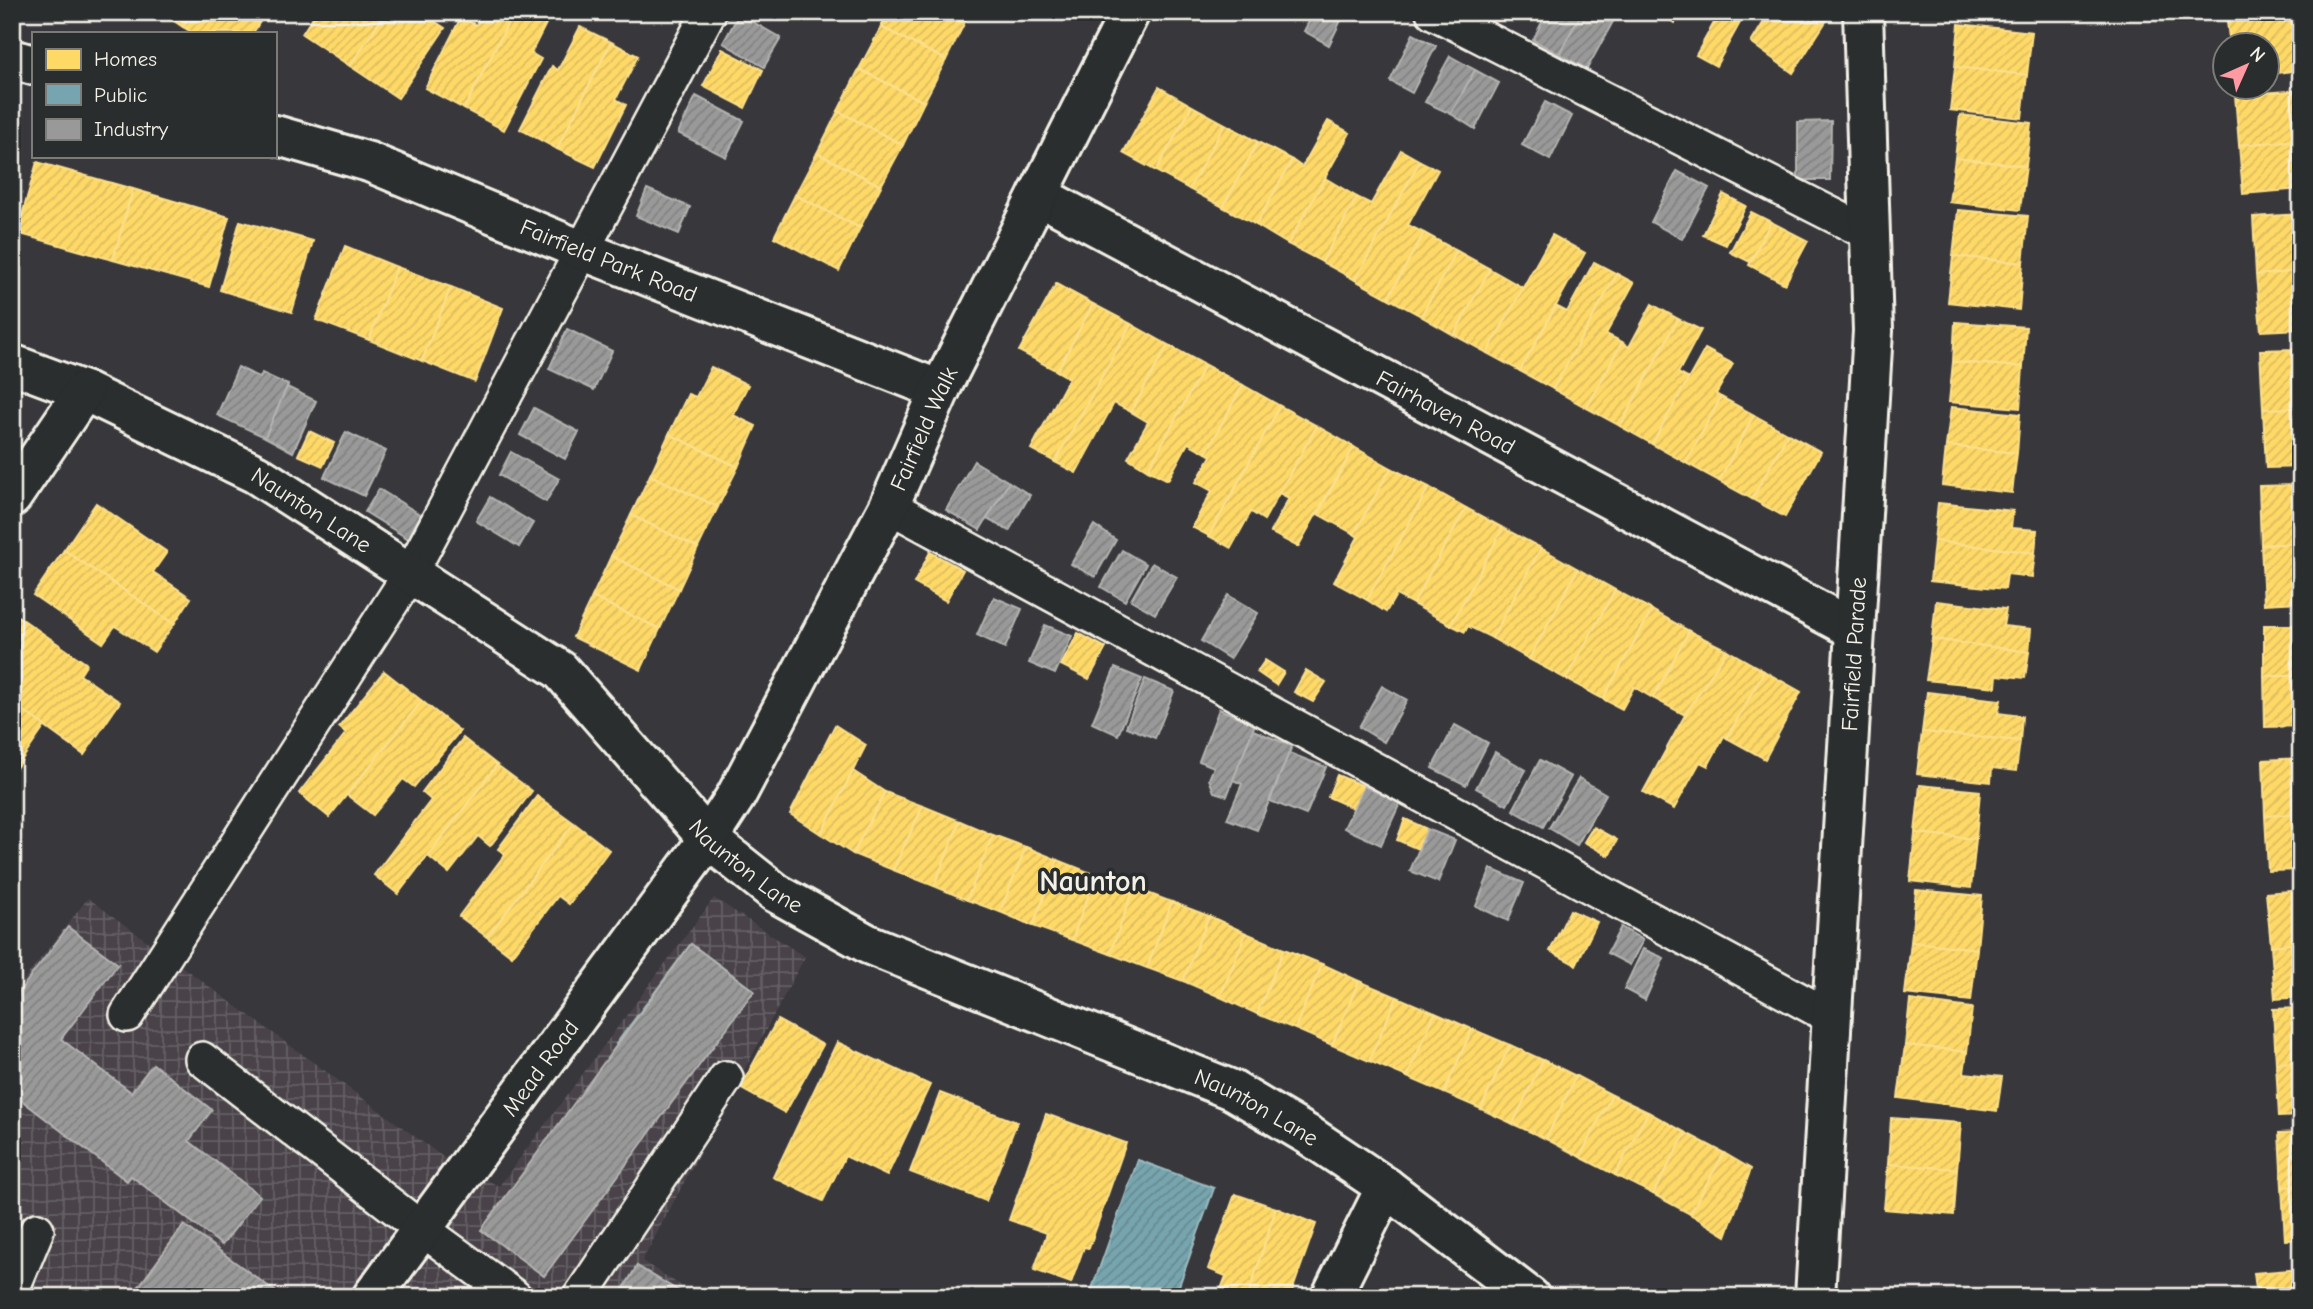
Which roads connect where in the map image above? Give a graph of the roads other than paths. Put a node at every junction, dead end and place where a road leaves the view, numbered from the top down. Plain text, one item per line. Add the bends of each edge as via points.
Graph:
1 (709, 12) edge
2 (1130, 12) edge
3 (1433, 12) edge
4 (1863, 12) edge
5 (12, 59) edge
6 (32, 65) edge
7 (276, 135) edge
8 (1038, 195) junction
9 (1870, 234) junction
10 (581, 250) junction
11 (12, 364) edge
12 (940, 390) junction
13 (84, 391) junction
14 (12, 497) edge
15 (889, 506) junction
16 (410, 574) junction
17 (1854, 630) junction
18 (708, 839) junction
19 (127, 1015) dead end
20 (1830, 1017) junction
21 (202, 1059) dead end
22 (726, 1078) dead end
23 (1386, 1187) junction
24 (422, 1228) junction
25 (37, 1230) dead end
26 (12, 1290) edge
27 (372, 1297) edge
28 (515, 1297) edge
29 (580, 1297) edge
30 (1331, 1297) edge
31 (1530, 1297) edge
32 (1815, 1297) edge

1 - 10 lane
2 - 8 street, Fairfield Walk
3 - 9 lane
4 - 9 street, Fairfield Parade
5 - 6 street
7 - 10 street, Fairfield Park Road via 369,162
8 - 12 street, Fairfield Walk
8 - 17 street, Fairhaven Road
9 - 17 street, Fairfield Parade via 1873,331
10 - 12 street, Fairfield Park Road
10 - 16 lane
11 - 13 street, Naunton Lane
12 - 15 street, Fairfield Walk
13 - 14 street
13 - 16 street, Naunton Lane via 256,474
15 - 18 street, Fairfield Walk via 736,796
15 - 20 lane
16 - 18 street, Naunton Lane via 560,670
16 - 19 lane
17 - 20 street, Fairfield Parade
18 - 23 street, Naunton Lane via 776,893 868,944 1232,1090
18 - 24 street, Mead Road
20 - 32 street, Fairfield Parade
21 - 24 lane
22 - 29 lane
23 - 30 street
23 - 31 street, Naunton Lane
24 - 27 street, Mead Road
24 - 28 lane
25 - 26 lane

